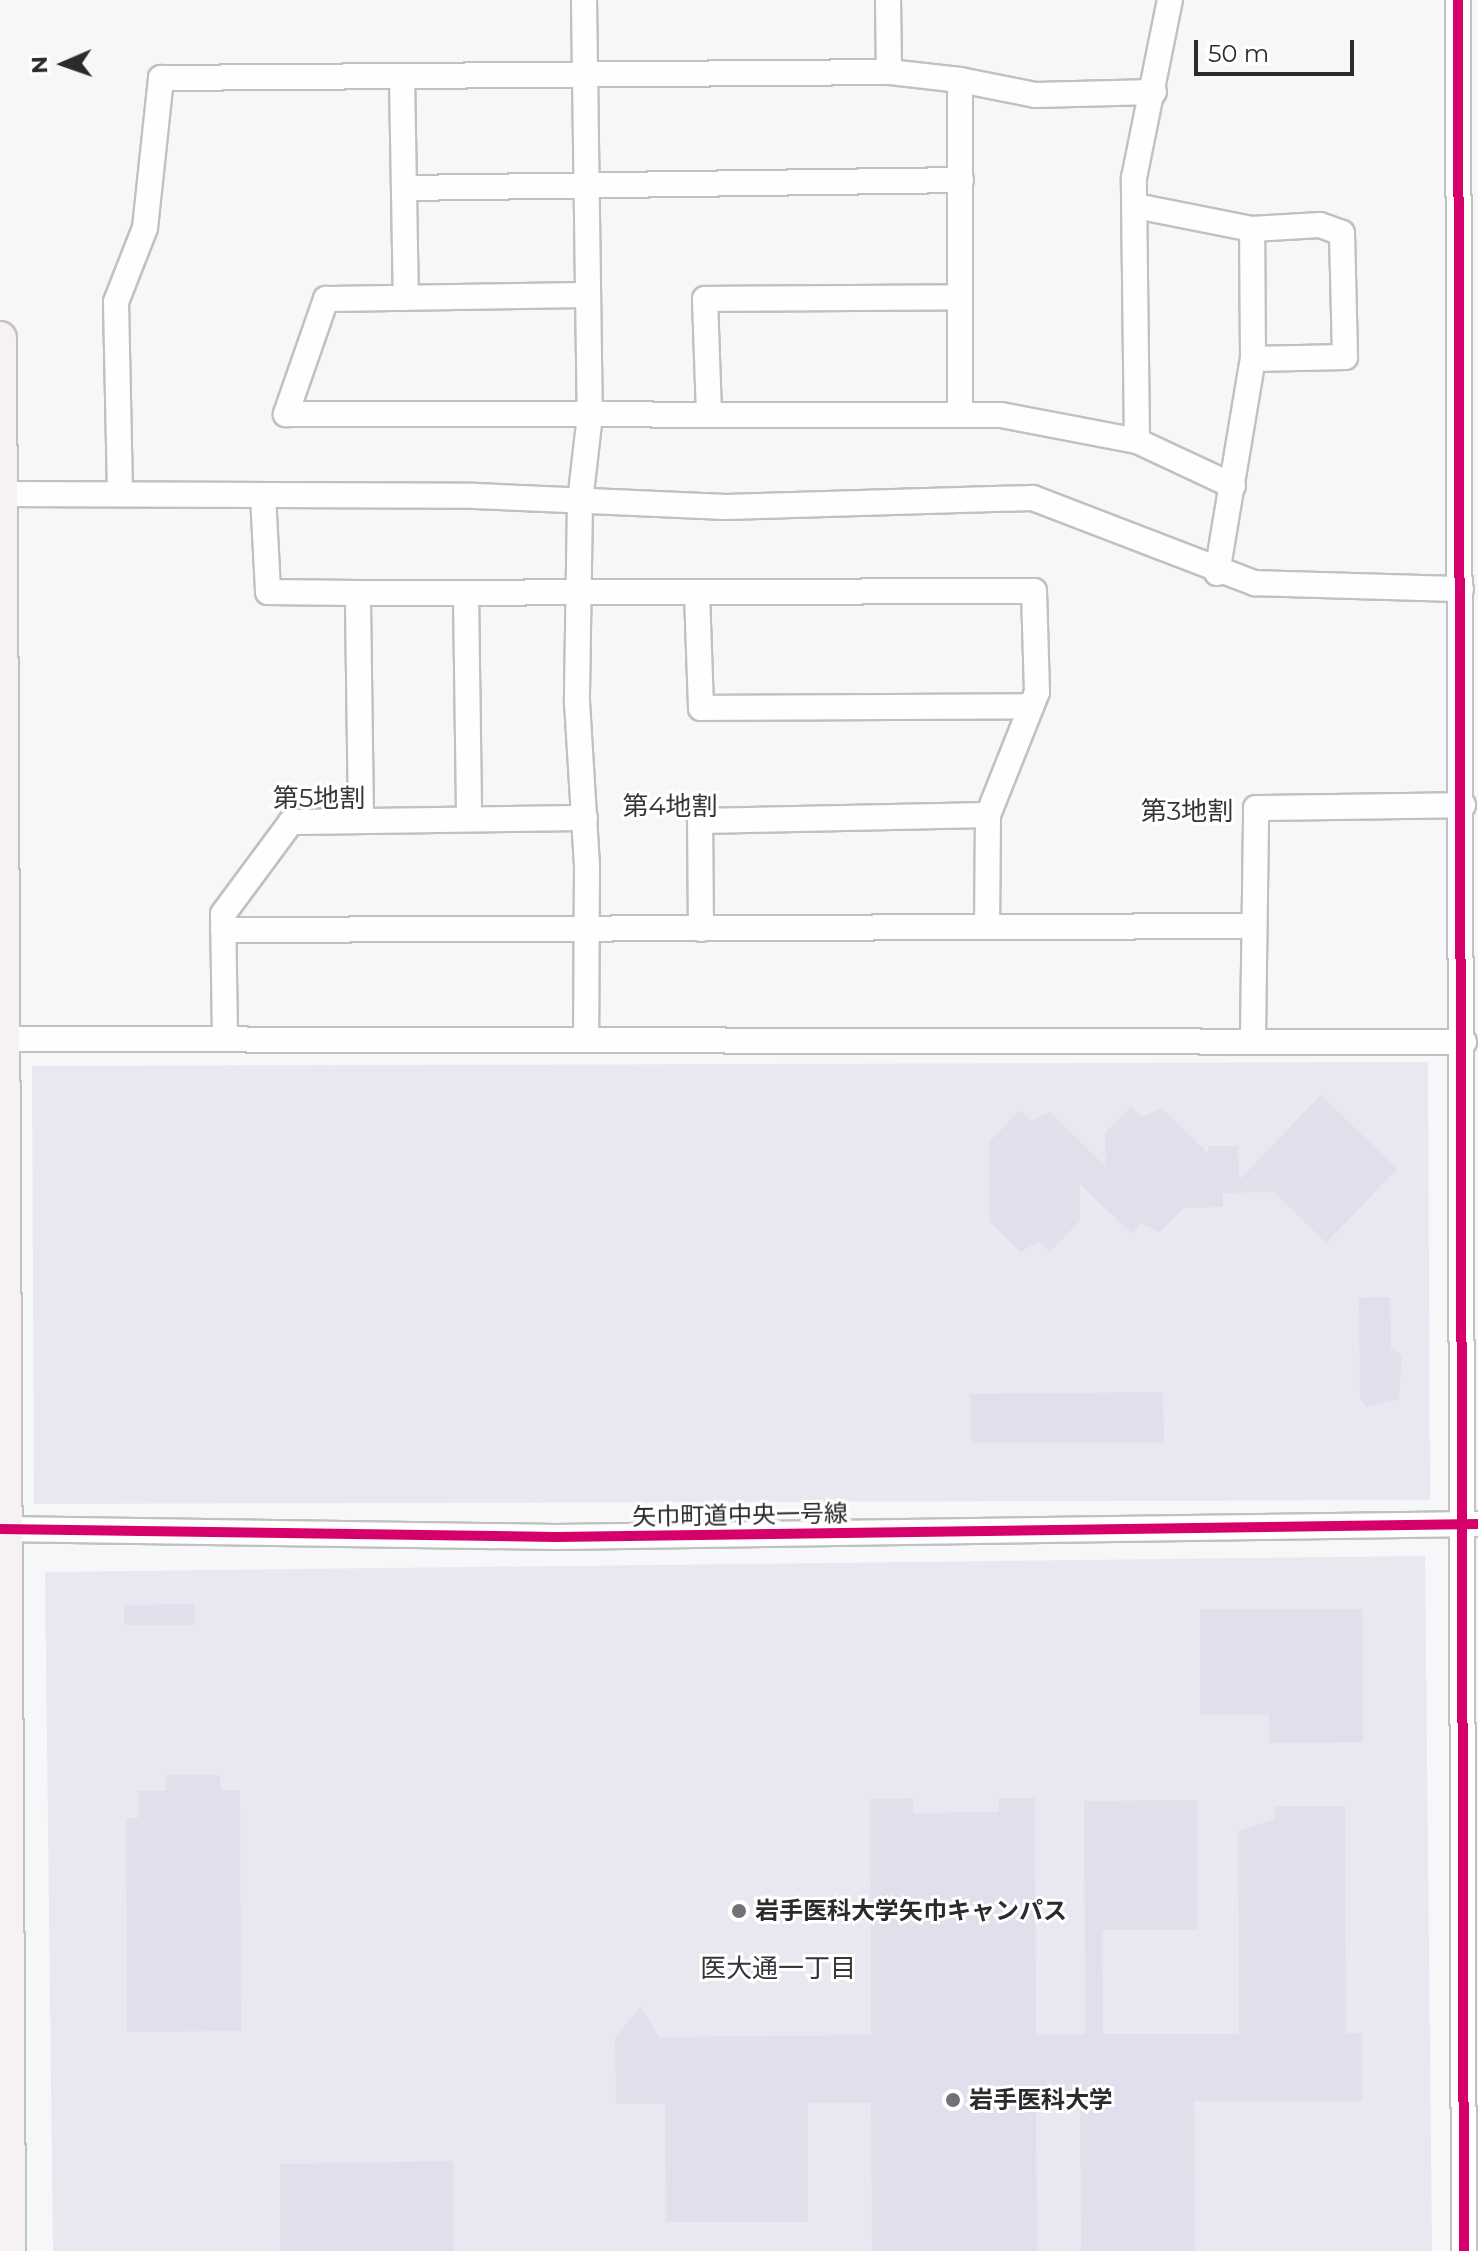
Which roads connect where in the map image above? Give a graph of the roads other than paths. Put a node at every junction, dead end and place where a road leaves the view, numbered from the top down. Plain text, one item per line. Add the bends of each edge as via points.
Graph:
1 (584, 0) edge
2 (888, 0) edge
3 (1170, 0) edge
4 (1458, 0) edge
5 (889, 72) junction
6 (402, 77) junction
7 (586, 77) junction
8 (960, 80) junction
9 (1154, 92) junction
10 (961, 180) junction
11 (584, 186) junction
12 (404, 188) junction
13 (1136, 206) junction
14 (1252, 229) junction
15 (587, 295) junction
16 (960, 297) junction
17 (406, 298) junction
18 (0, 338) edge
19 (1253, 359) junction
20 (709, 414) junction
21 (590, 415) junction
22 (960, 415) junction
23 (1137, 441) junction
24 (1233, 486) junction
25 (120, 493) junction
26 (1, 494) edge
27 (263, 495) junction
28 (580, 502) junction
29 (1217, 573) junction
30 (1461, 589) junction
31 (578, 592) junction
32 (358, 593) junction
33 (697, 593) junction
34 (466, 594) junction
35 (0, 633) edge
36 (1031, 706) junction
37 (1463, 805) junction
38 (988, 815) junction
39 (361, 818) junction
40 (469, 818) junction
41 (585, 818) junction
42 (987, 925) junction
43 (1251, 926) junction
44 (701, 929) junction
45 (223, 930) junction
46 (583, 931) junction
47 (586, 1036) junction
48 (1253, 1036) junction
49 (225, 1037) junction
50 (4, 1039) junction
51 (1464, 1042) junction
52 (2, 1088) edge
53 (1470, 1524) edge
54 (1, 1527) edge
55 (9, 2251) edge
56 (1464, 2251) edge

1 - 7 street
2 - 5 street
3 - 9 street
4 - 30 street
5 - 7 street
5 - 8 street
6 - 7 street
6 - 12 street
6 - 25 street via 161,78 145,228 116,302
7 - 11 street
8 - 9 street via 1036,95
8 - 10 street
9 - 13 street via 1134,178
10 - 11 street
10 - 16 street
11 - 12 street
11 - 15 street
12 - 17 street
13 - 14 street
13 - 23 street
14 - 19 street
14 - 19 street via 1320,225 1342,233 1345,357
15 - 17 street
15 - 21 street
16 - 20 street via 705,299
16 - 22 street
17 - 21 street via 326,299 286,414
18 - 26 main road
19 - 24 street
20 - 21 street
20 - 22 street
21 - 28 street
22 - 23 street via 1042,421
23 - 24 street
24 - 29 street
25 - 26 street
25 - 27 street
26 - 35 main road
27 - 28 street
27 - 32 street via 268,592
28 - 29 street via 726,507 1033,498
28 - 31 street
29 - 30 street via 1314,588
30 - 37 street
31 - 33 street
31 - 34 street
31 - 41 street
32 - 34 street
32 - 39 street
33 - 36 street via 701,708
33 - 36 street via 1034,591 1037,692
34 - 40 street
35 - 50 main road
36 - 38 street
37 - 43 street via 1256,808
37 - 51 street
38 - 42 street
38 - 44 street via 700,821
39 - 40 street
39 - 45 street via 291,822 223,914
40 - 41 street
41 - 46 street
42 - 43 street
42 - 44 street
43 - 48 street
44 - 46 street
45 - 46 street
45 - 49 street
46 - 47 street
47 - 48 street
47 - 49 street
48 - 51 street
49 - 50 street
50 - 52 main road
51 - 53 street
52 - 54 main road
53 - 54 street, 矢巾町道中央一号線 via 556,1537
53 - 56 street
54 - 55 main road

